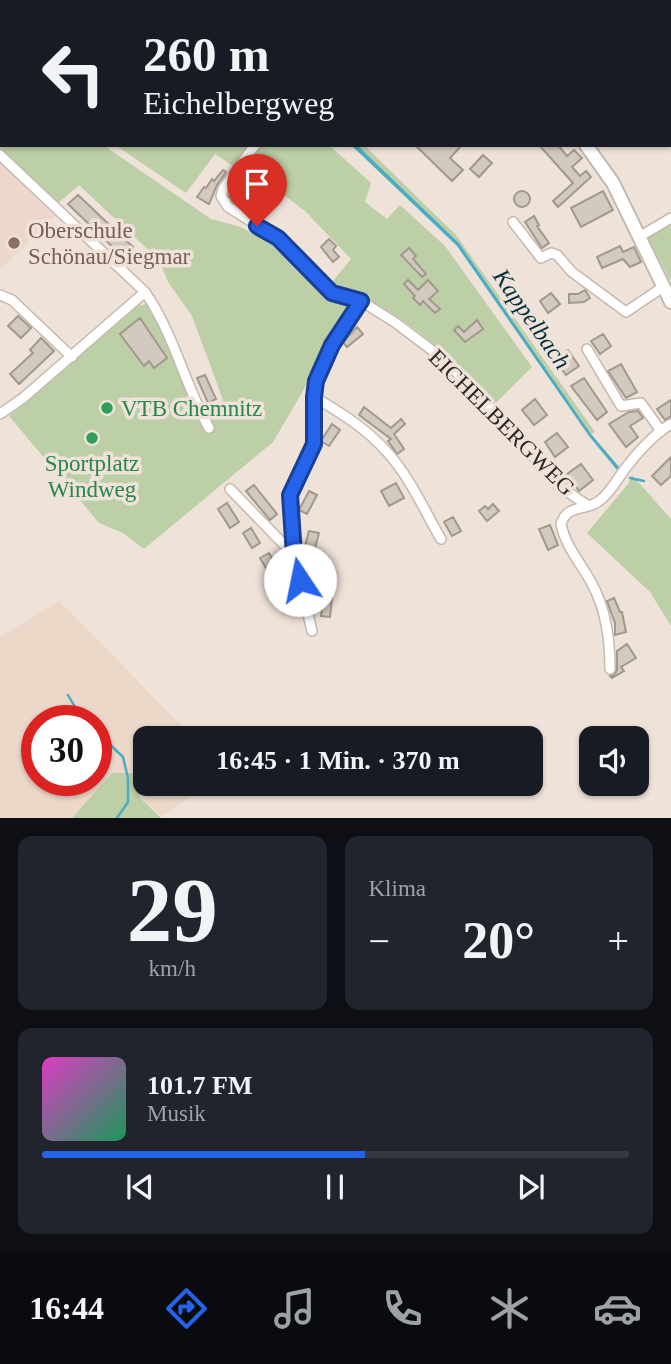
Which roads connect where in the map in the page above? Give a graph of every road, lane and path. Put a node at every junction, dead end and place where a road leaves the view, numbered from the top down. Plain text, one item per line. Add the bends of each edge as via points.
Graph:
1 (254, 147) edge
2 (587, 147) edge
3 (0, 155) edge
4 (671, 218) edge
5 (513, 222) dead end
6 (639, 237) junction
7 (663, 287) junction
8 (145, 292) junction
9 (0, 295) edge
10 (361, 301) junction
11 (671, 302) edge
12 (587, 349) dead end
13 (72, 357) junction
14 (314, 397) junction
15 (0, 414) edge
16 (671, 424) edge
17 (209, 428) dead end
18 (660, 430) junction
19 (230, 489) dead end
20 (588, 506) junction
21 (441, 539) dead end
22 (294, 555) junction
23 (312, 631) dead end
24 (610, 668) dead end

1 - 10 street, EICHELBERGWEG via 223,189 221,196 228,207 278,238 332,293
2 - 6 main road via 613,183
3 - 8 street
4 - 6 street
5 - 7 street via 541,258 557,255 572,272 626,312
6 - 7 main road
7 - 11 main road
8 - 13 street
8 - 17 street via 176,347
9 - 13 street via 12,300
10 - 14 street via 332,345
10 - 20 street, EICHELBERGWEG via 429,348 472,387 558,485
12 - 18 street via 621,406 641,402
13 - 15 street
14 - 21 street via 340,412 386,451
14 - 22 street via 314,444 290,495
16 - 18 street
18 - 20 street via 596,503
19 - 22 street
20 - 24 street via 571,510 561,524 568,546 597,593 607,624
22 - 23 street

